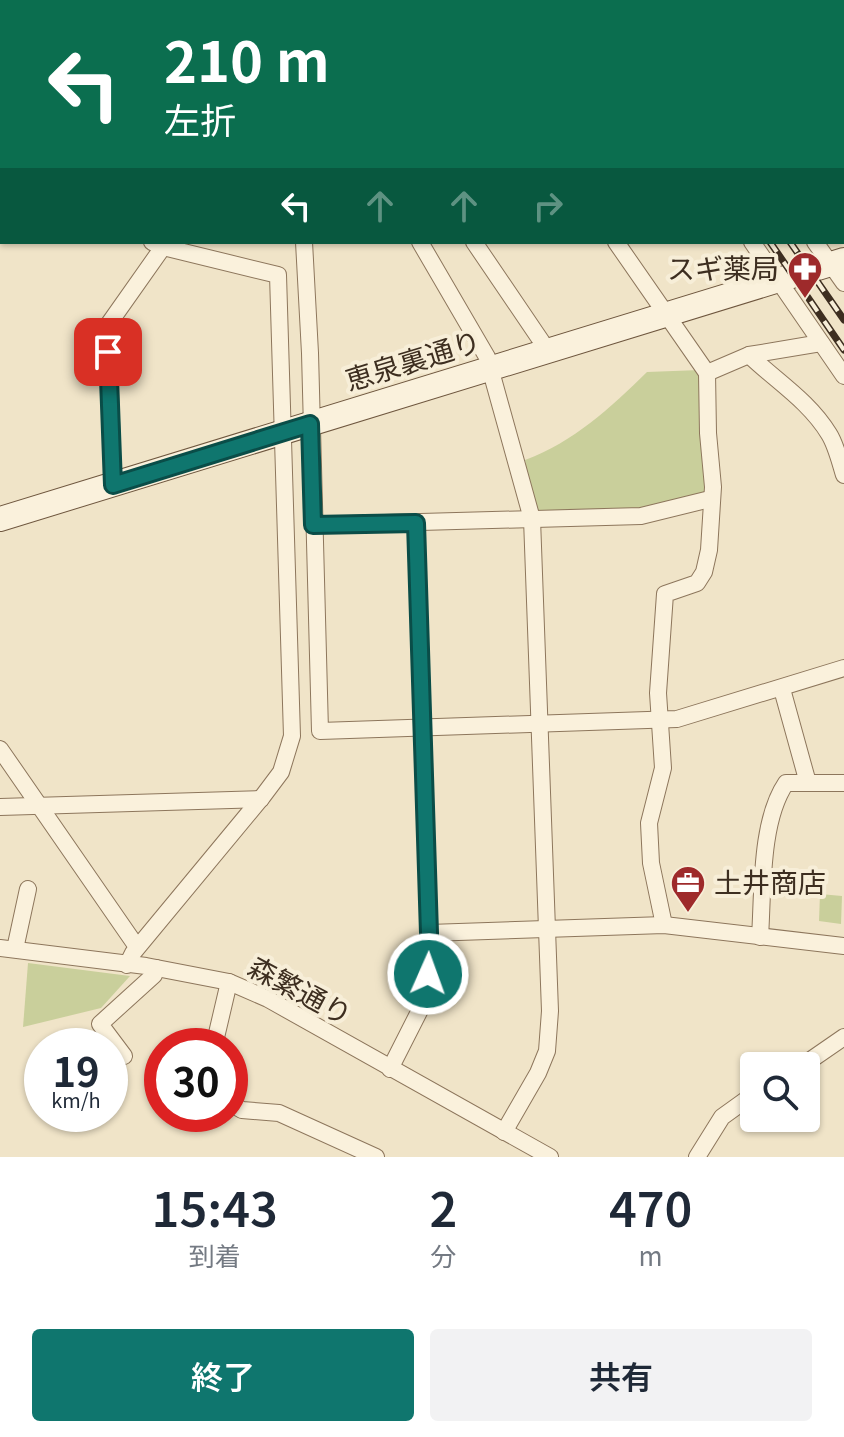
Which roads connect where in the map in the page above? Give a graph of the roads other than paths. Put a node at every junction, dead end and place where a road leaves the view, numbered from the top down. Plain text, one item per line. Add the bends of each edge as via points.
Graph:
1 (304, 244) edge
2 (421, 244) edge
3 (475, 244) edge
4 (617, 244) edge
5 (753, 244) edge
6 (817, 244) edge
7 (158, 245) edge
8 (839, 269) edge
9 (778, 281) junction
10 (666, 315) junction
11 (821, 343) junction
12 (548, 351) junction
13 (749, 355) junction
14 (490, 369) junction
15 (707, 373) junction
16 (844, 376) edge
17 (310, 424) junction
18 (281, 433) junction
19 (844, 475) edge
20 (113, 485) junction
21 (710, 499) junction
22 (0, 519) edge
23 (532, 519) junction
24 (416, 523) junction
25 (313, 525) junction
26 (844, 668) edge
27 (782, 689) junction
28 (659, 719) junction
29 (539, 725) junction
30 (423, 727) junction
31 (0, 749) edge
32 (808, 783) junction
33 (844, 783) edge
34 (261, 799) junction
35 (37, 806) junction
36 (0, 807) edge
37 (28, 889) dead end
38 (664, 925) junction
39 (545, 929) junction
40 (429, 933) junction
41 (760, 937) junction
42 (844, 946) edge
43 (137, 947) junction
44 (8, 948) edge
45 (127, 965) junction
46 (156, 968) junction
47 (229, 982) junction
48 (103, 1028) edge
49 (218, 1028) edge
50 (844, 1037) edge
51 (820, 1054) edge
52 (390, 1069) junction
53 (740, 1104) edge
54 (248, 1110) edge
55 (504, 1132) junction
56 (374, 1157) edge
57 (550, 1157) edge
58 (697, 1157) edge

1 - 17 street
2 - 14 street
3 - 12 street
4 - 10 street
5 - 9 street
6 - 8 street
7 - 18 street via 278,275
7 - 20 street via 108,325
8 - 9 street, 恵泉裏通り
9 - 10 street, 恵泉裏通り
9 - 11 street
10 - 12 street, 恵泉裏通り
10 - 15 street
11 - 13 street
11 - 16 street
12 - 14 street, 恵泉裏通り
13 - 15 street
13 - 19 street via 808,405 831,436
14 - 17 street, 恵泉裏通り
14 - 23 street
15 - 21 street
17 - 18 street, 恵泉裏通り
17 - 25 street
18 - 20 street, 恵泉裏通り
18 - 34 street via 292,736 281,772
20 - 22 street, 恵泉裏通り
21 - 23 street via 641,516
21 - 28 street via 704,572 697,583 665,594
23 - 24 street
23 - 29 street
24 - 25 street
24 - 30 street
25 - 30 street via 320,731
26 - 27 street
27 - 28 street via 677,719
27 - 32 street
28 - 29 street
28 - 38 street via 662,777 649,823
29 - 30 street
29 - 39 street
30 - 40 street
31 - 35 street
32 - 33 street
32 - 41 street via 786,783 769,819
34 - 35 street
34 - 43 street
35 - 36 street
35 - 43 street
37 - 44 street
38 - 39 street
38 - 41 street
39 - 40 street
39 - 55 street via 547,1051
40 - 52 street via 424,1002
41 - 42 street
43 - 45 street
44 - 45 street, 森繁通り
45 - 46 street, 森繁通り
46 - 47 street, 森繁通り
46 - 48 street via 100,1024
47 - 49 street
47 - 52 street, 森繁通り
50 - 51 street
52 - 55 street, 森繁通り
53 - 58 street via 722,1117
54 - 56 street via 279,1113
55 - 57 street, 森繁通り

